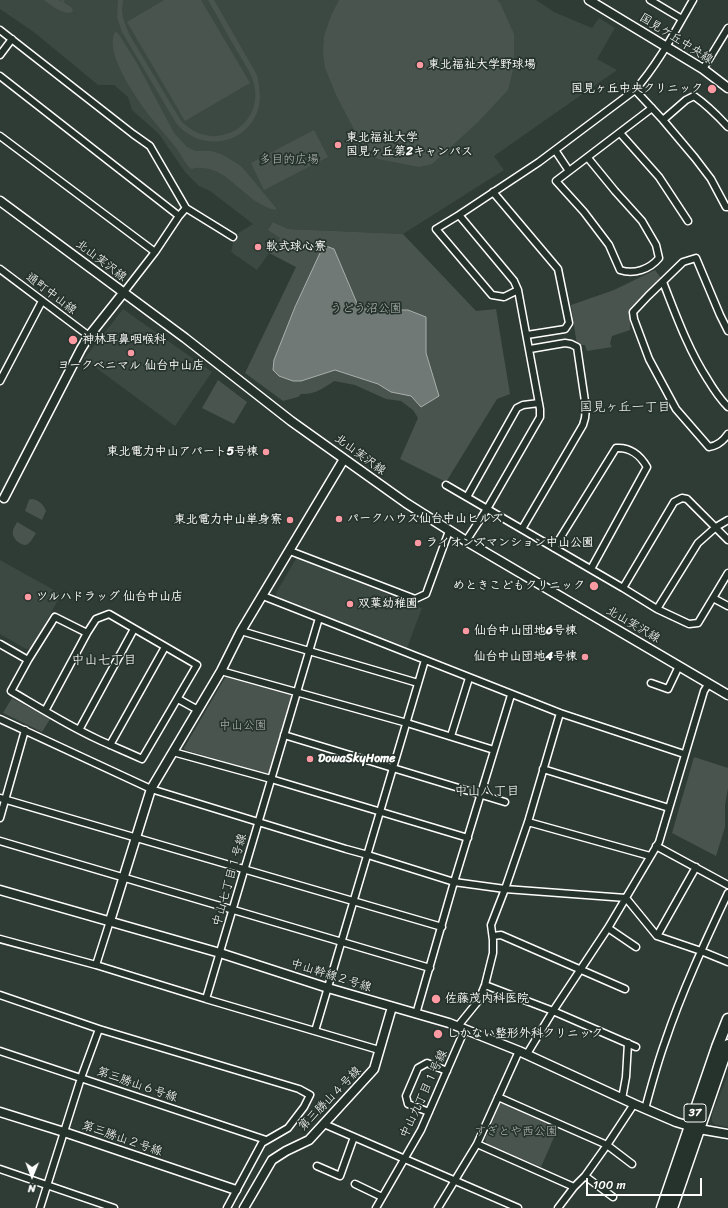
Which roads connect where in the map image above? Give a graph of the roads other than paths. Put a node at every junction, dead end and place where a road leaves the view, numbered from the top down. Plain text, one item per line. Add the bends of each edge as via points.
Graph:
1 (588, 0) edge
2 (650, 0) edge
3 (693, 0) edge
4 (682, 19) junction
5 (728, 28) edge
6 (0, 30) edge
7 (12, 39) junction
8 (666, 47) junction
9 (0, 55) edge
10 (703, 69) junction
11 (0, 76) edge
12 (728, 88) edge
13 (635, 90) junction
14 (652, 108) junction
15 (663, 120) junction
16 (728, 127) edge
17 (620, 133) junction
18 (0, 136) edge
19 (555, 150) junction
20 (588, 158) junction
21 (569, 171) junction
22 (493, 192) junction
23 (0, 201) edge
24 (728, 206) edge
25 (186, 208) junction
26 (459, 215) junction
27 (179, 216) junction
28 (688, 221) dead end
29 (232, 237) dead end
30 (155, 252) junction
31 (0, 270) edge
32 (663, 282) junction
33 (518, 290) junction
34 (124, 292) junction
35 (42, 301) junction
36 (728, 331) edge
37 (527, 335) junction
38 (89, 336) junction
39 (530, 349) junction
40 (0, 381) edge
41 (539, 403) junction
42 (728, 407) edge
43 (727, 436) edge
44 (344, 459) junction
45 (446, 485) dead end
46 (467, 497) junction
47 (1, 499) edge
48 (487, 509) junction
49 (728, 520) edge
50 (716, 527) junction
51 (522, 529) junction
52 (449, 531) junction
53 (728, 540) edge
54 (466, 542) junction
55 (554, 548) junction
56 (290, 551) junction
57 (590, 569) junction
58 (728, 573) edge
59 (623, 588) junction
60 (263, 596) junction
61 (713, 598) junction
62 (728, 606) edge
63 (657, 609) junction
64 (319, 618) junction
65 (134, 629) junction
66 (241, 631) junction
67 (87, 633) junction
68 (0, 644) edge
69 (165, 647) junction
70 (309, 651) junction
71 (28, 660) junction
72 (425, 660) junction
73 (680, 666) junction
74 (221, 671) junction
75 (469, 678) junction
76 (418, 683) junction
77 (651, 683) dead end
78 (709, 683) junction
79 (297, 692) junction
80 (511, 695) junction
81 (728, 695) edge
82 (178, 699) junction
83 (198, 710) junction
84 (45, 711) junction
85 (560, 714) junction
86 (0, 719) edge
87 (407, 723) junction
88 (24, 730) junction
89 (79, 730) junction
90 (284, 735) junction
91 (451, 736) junction
92 (110, 745) junction
93 (494, 750) junction
94 (173, 752) junction
95 (684, 754) junction
96 (394, 768) junction
97 (543, 769) junction
98 (271, 779) junction
99 (151, 789) junction
100 (481, 794) junction
101 (2, 799) edge
102 (505, 802) dead end
103 (669, 808) junction
104 (381, 812) junction
105 (0, 818) edge
106 (258, 821) junction
107 (528, 822) junction
108 (135, 838) junction
109 (468, 838) junction
110 (0, 841) edge
111 (656, 846) junction
112 (368, 855) junction
113 (650, 856) junction
114 (696, 867) junction
115 (244, 870) junction
116 (123, 878) junction
117 (454, 882) junction
118 (728, 885) edge
119 (506, 889) junction
120 (0, 890) edge
121 (728, 893) edge
122 (626, 898) junction
123 (354, 901) junction
124 (232, 911) junction
125 (110, 921) junction
126 (442, 927) junction
127 (608, 928) junction
128 (493, 936) junction
129 (657, 936) junction
130 (0, 939) edge
131 (342, 942) junction
132 (636, 946) dead end
133 (701, 951) junction
134 (220, 953) junction
135 (728, 962) edge
136 (96, 966) junction
137 (430, 968) junction
138 (580, 970) junction
139 (485, 986) junction
140 (328, 988) junction
141 (625, 989) dead end
142 (0, 995) edge
143 (206, 999) junction
144 (392, 1007) junction
145 (553, 1011) junction
146 (416, 1014) junction
147 (728, 1019) edge
148 (462, 1027) junction
149 (99, 1029) junction
150 (315, 1031) junction
151 (628, 1044) junction
152 (728, 1045) edge
153 (636, 1047) dead end
154 (379, 1050) junction
155 (0, 1051) edge
156 (523, 1052) junction
157 (447, 1071) junction
158 (81, 1078) junction
159 (498, 1097) junction
160 (622, 1099) junction
161 (634, 1104) junction
162 (645, 1109) junction
163 (0, 1112) edge
164 (429, 1112) junction
165 (324, 1124) junction
166 (694, 1128) junction
167 (64, 1132) junction
168 (728, 1134) edge
169 (354, 1136) junction
170 (266, 1140) junction
171 (477, 1144) junction
172 (607, 1145) junction
173 (404, 1158) junction
174 (632, 1164) dead end
175 (317, 1166) dead end
176 (0, 1169) edge
177 (584, 1176) junction
178 (455, 1180) junction
179 (355, 1184) dead end
180 (47, 1185) junction
181 (574, 1187) junction
182 (236, 1190) junction
183 (382, 1197) junction
184 (613, 1197) dead end
185 (40, 1208) edge
186 (114, 1208) edge
187 (227, 1208) edge
188 (244, 1208) edge
189 (376, 1208) edge
190 (438, 1208) edge
191 (518, 1208) edge
192 (558, 1208) edge
193 (662, 1208) edge
194 (672, 1208) edge

1 - 8 street, 国見ケ丘中央線
2 - 4 street
3 - 4 street
4 - 8 street
5 - 10 street
6 - 7 street
7 - 9 street
7 - 25 street via 150,146
8 - 10 street, 国見ケ丘中央線
8 - 13 street
10 - 12 street, 国見ケ丘中央線
11 - 27 street
13 - 14 street
13 - 19 street
14 - 15 street
14 - 17 street
15 - 16 street via 694,96
15 - 24 street via 699,163
17 - 20 street
17 - 28 street via 659,177
18 - 30 street
19 - 21 street
19 - 22 street
20 - 21 street
20 - 21 street via 642,221 656,245 659,258 655,263 628,273 620,270 609,245 556,181
22 - 26 street
22 - 37 street via 558,269 569,323 565,329
23 - 34 street, 北山実沢線
25 - 27 street
25 - 29 street
26 - 33 street via 514,281
26 - 33 street via 436,229 492,295 504,297
27 - 30 street
30 - 34 street
31 - 35 street, 通町中山線
32 - 36 street via 683,262 696,258
32 - 42 street via 700,369
32 - 43 street via 633,312 649,359 676,410 709,447 715,446
33 - 37 street
34 - 38 street
34 - 44 street, 北山実沢線
35 - 38 street, 通町中山線
35 - 40 street
37 - 39 street
38 - 47 street
39 - 41 street
39 - 51 street via 565,343 577,347 586,408 583,425
41 - 46 street via 517,408
41 - 48 street via 540,417
44 - 52 street, 北山実沢線
44 - 56 street
45 - 46 street
46 - 48 street
48 - 51 street
48 - 54 street
49 - 50 street
50 - 53 street
50 - 59 street via 687,499 682,498 674,502
50 - 63 street via 698,543
51 - 55 street
52 - 54 street, 北山実沢線
52 - 56 street via 426,594 415,599
54 - 73 street, 北山実沢線
55 - 57 street
55 - 57 street via 616,448 624,447 631,450 647,467
56 - 60 street
57 - 59 street
58 - 61 street
59 - 63 street
60 - 64 street
60 - 66 street
61 - 62 street
61 - 63 street via 698,623 689,624
64 - 70 street, 中山七丁目１号線
64 - 72 street
65 - 67 street via 109,614 96,619
65 - 69 street
65 - 89 street
66 - 70 street
66 - 74 street
67 - 71 street via 55,616
67 - 84 street
68 - 71 street
69 - 82 street via 197,665
69 - 92 street
70 - 76 street
70 - 79 street, 中山七丁目１号線
71 - 84 street via 12,691
72 - 75 street
72 - 76 street
73 - 77 street via 668,689
73 - 78 street, 北山実沢線
74 - 79 street
74 - 83 street
75 - 80 street
75 - 91 street
76 - 87 street
78 - 81 street, 北山実沢線
78 - 95 street via 704,691
79 - 87 street
79 - 90 street, 中山七丁目１号線
80 - 85 street
80 - 93 street
82 - 83 street
82 - 92 street via 142,759
83 - 94 street
84 - 89 street
85 - 95 street
85 - 97 street, 中山九丁目１号線
86 - 88 street
87 - 91 street
87 - 96 street
88 - 99 street
88 - 101 street
89 - 92 street
90 - 96 street
90 - 98 street, 中山七丁目１号線
91 - 93 street
93 - 100 street
94 - 98 street
94 - 99 street
95 - 103 street
96 - 100 street
96 - 104 street
97 - 103 street
97 - 107 street, 中山九丁目１号線
98 - 104 street
98 - 106 street, 中山七丁目１号線
99 - 106 street
99 - 108 street
100 - 102 street
100 - 109 street
101 - 105 street
101 - 108 street
103 - 111 street
104 - 109 street
104 - 112 street
106 - 112 street
106 - 115 street, 中山七丁目１号線
107 - 113 street
107 - 119 street, 中山九丁目１号線
108 - 115 street
108 - 116 street
109 - 117 street
110 - 116 street
111 - 113 street
111 - 114 street
112 - 117 street
112 - 123 street
113 - 122 street
114 - 118 street
114 - 129 street
115 - 123 street
115 - 124 street, 中山七丁目１号線
116 - 124 street
116 - 125 street
117 - 119 street
117 - 126 street
119 - 122 street
119 - 128 street, 中山九丁目１号線 via 491,925
120 - 125 street, 中山幹線２号線
121 - 133 street
122 - 127 street
122 - 129 street
123 - 126 street
123 - 131 street
124 - 131 street
124 - 134 street, 中山七丁目１号線
125 - 134 street, 中山幹線２号線
125 - 136 street
126 - 137 street
127 - 132 street
127 - 138 street
128 - 138 street via 501,935
128 - 139 street, 中山九丁目１号線 via 493,953
129 - 133 street
130 - 136 street
131 - 137 street
131 - 140 street
133 - 135 street
133 - 162 street via 665,1042
134 - 140 street, 中山幹線２号線
134 - 143 street, 中山七丁目１号線
136 - 143 street
137 - 146 street
138 - 141 street
138 - 145 street
139 - 145 street
139 - 148 street, 中山九丁目１号線
140 - 144 street, 中山幹線２号線
140 - 150 street
142 - 149 street
143 - 150 street
144 - 146 street, 中山幹線２号線
144 - 154 street, 第三勝山４号線
145 - 151 street
145 - 156 street
146 - 148 street, 中山幹線２号線
147 - 166 main road, 37 via 717,1047
148 - 156 street, 中山幹線２号線
148 - 157 street, 中山九丁目１号線
149 - 158 street
149 - 170 street via 299,1089 310,1096 288,1128
150 - 154 street
151 - 153 street
151 - 160 street
152 - 166 main road, 37
154 - 165 street, 第三勝山４号線 via 374,1070
155 - 158 street, 第三勝山６号線
156 - 159 street
156 - 160 street, 中山幹線２号線
157 - 164 street, 中山九丁目１号線
157 - 164 street via 427,1063 418,1068 406,1096 408,1104
158 - 167 street
158 - 170 street, 第三勝山６号線
159 - 171 street
159 - 172 street
160 - 161 street, 中山幹線２号線
161 - 162 street, 中山幹線２号線
161 - 172 street
162 - 166 street, 中山幹線２号線
163 - 167 street, 第三勝山２号線
164 - 173 street, 中山九丁目１号線
165 - 169 street
165 - 188 street, 第三勝山４号線 via 309,1140 272,1160
166 - 168 street, 中山幹線２号線
166 - 193 main road, 37
166 - 194 main road, 37
167 - 180 street
167 - 182 street, 第三勝山２号線
169 - 173 street
169 - 175 street via 340,1176
170 - 182 street
171 - 178 street
171 - 181 street
172 - 174 street
172 - 177 street
173 - 178 street
173 - 183 street, 中山九丁目１号線
176 - 180 street
177 - 181 street
177 - 184 street
178 - 190 street
178 - 191 street
179 - 183 street
180 - 185 street
180 - 186 street
181 - 192 street
182 - 187 street
183 - 189 street, 中山九丁目１号線

